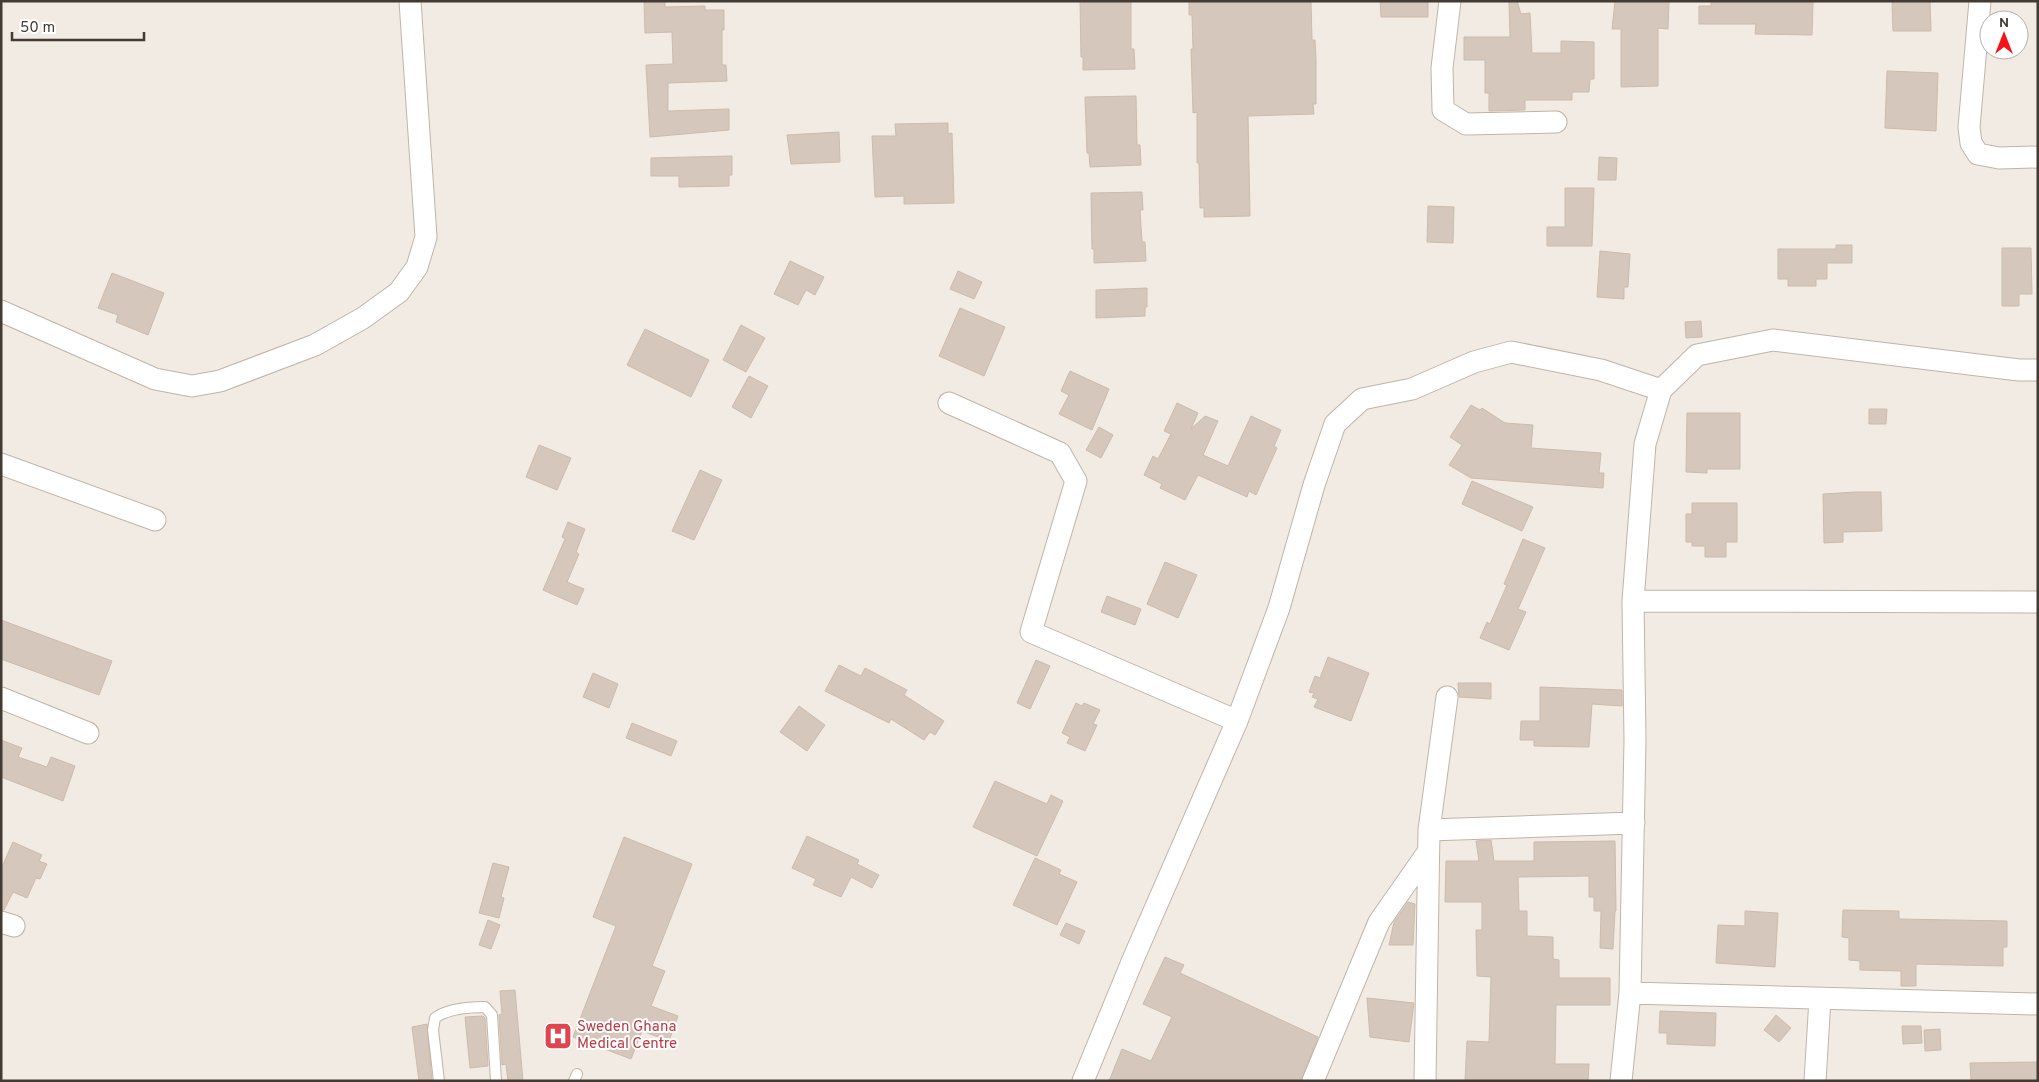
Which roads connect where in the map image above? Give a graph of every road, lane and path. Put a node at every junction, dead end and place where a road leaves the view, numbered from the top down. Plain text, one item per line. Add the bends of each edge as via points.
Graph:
1 (410, 1) edge
2 (1450, 1) edge
3 (1980, 1) edge
4 (1556, 122) dead end
5 (2038, 156) edge
6 (1, 311) edge
7 (2038, 370) edge
8 (1661, 390) junction
9 (949, 403) dead end
10 (1, 464) edge
11 (155, 520) dead end
12 (1632, 601) junction
13 (2038, 602) edge
14 (1448, 697) dead end
15 (1, 698) edge
16 (1237, 721) junction
17 (88, 734) dead end
18 (1634, 823) junction
19 (1429, 830) junction
20 (1428, 852) junction
21 (1630, 994) junction
22 (1820, 999) junction
23 (2038, 1004) edge
24 (439, 1081) edge
25 (496, 1081) edge
26 (1083, 1081) edge
27 (1313, 1081) edge
28 (1425, 1081) edge
29 (1622, 1081) edge
30 (1815, 1081) edge

1 - 6 street via 426,237 417,267 399,292 315,346 220,382 192,386 155,379
2 - 4 street via 1442,68 1443,110 1466,124
3 - 5 street via 1969,127 1971,143 1978,154 1999,158
7 - 8 street via 1773,340 1697,355
8 - 12 street via 1646,444
8 - 16 street via 1601,370 1511,352 1474,362 1412,389 1362,399 1336,424 1314,485 1279,608
9 - 16 street via 1060,453 1076,481 1031,632
10 - 11 street
12 - 13 street
12 - 18 street
14 - 19 street
15 - 17 street
16 - 26 street
18 - 19 street
18 - 21 street
19 - 20 street
20 - 27 street via 1378,922
20 - 28 street
21 - 22 street
21 - 29 street
22 - 23 street
22 - 30 street
24 - 25 lane via 433,1030 435,1018 441,1013 476,1007 485,1007 492,1015

